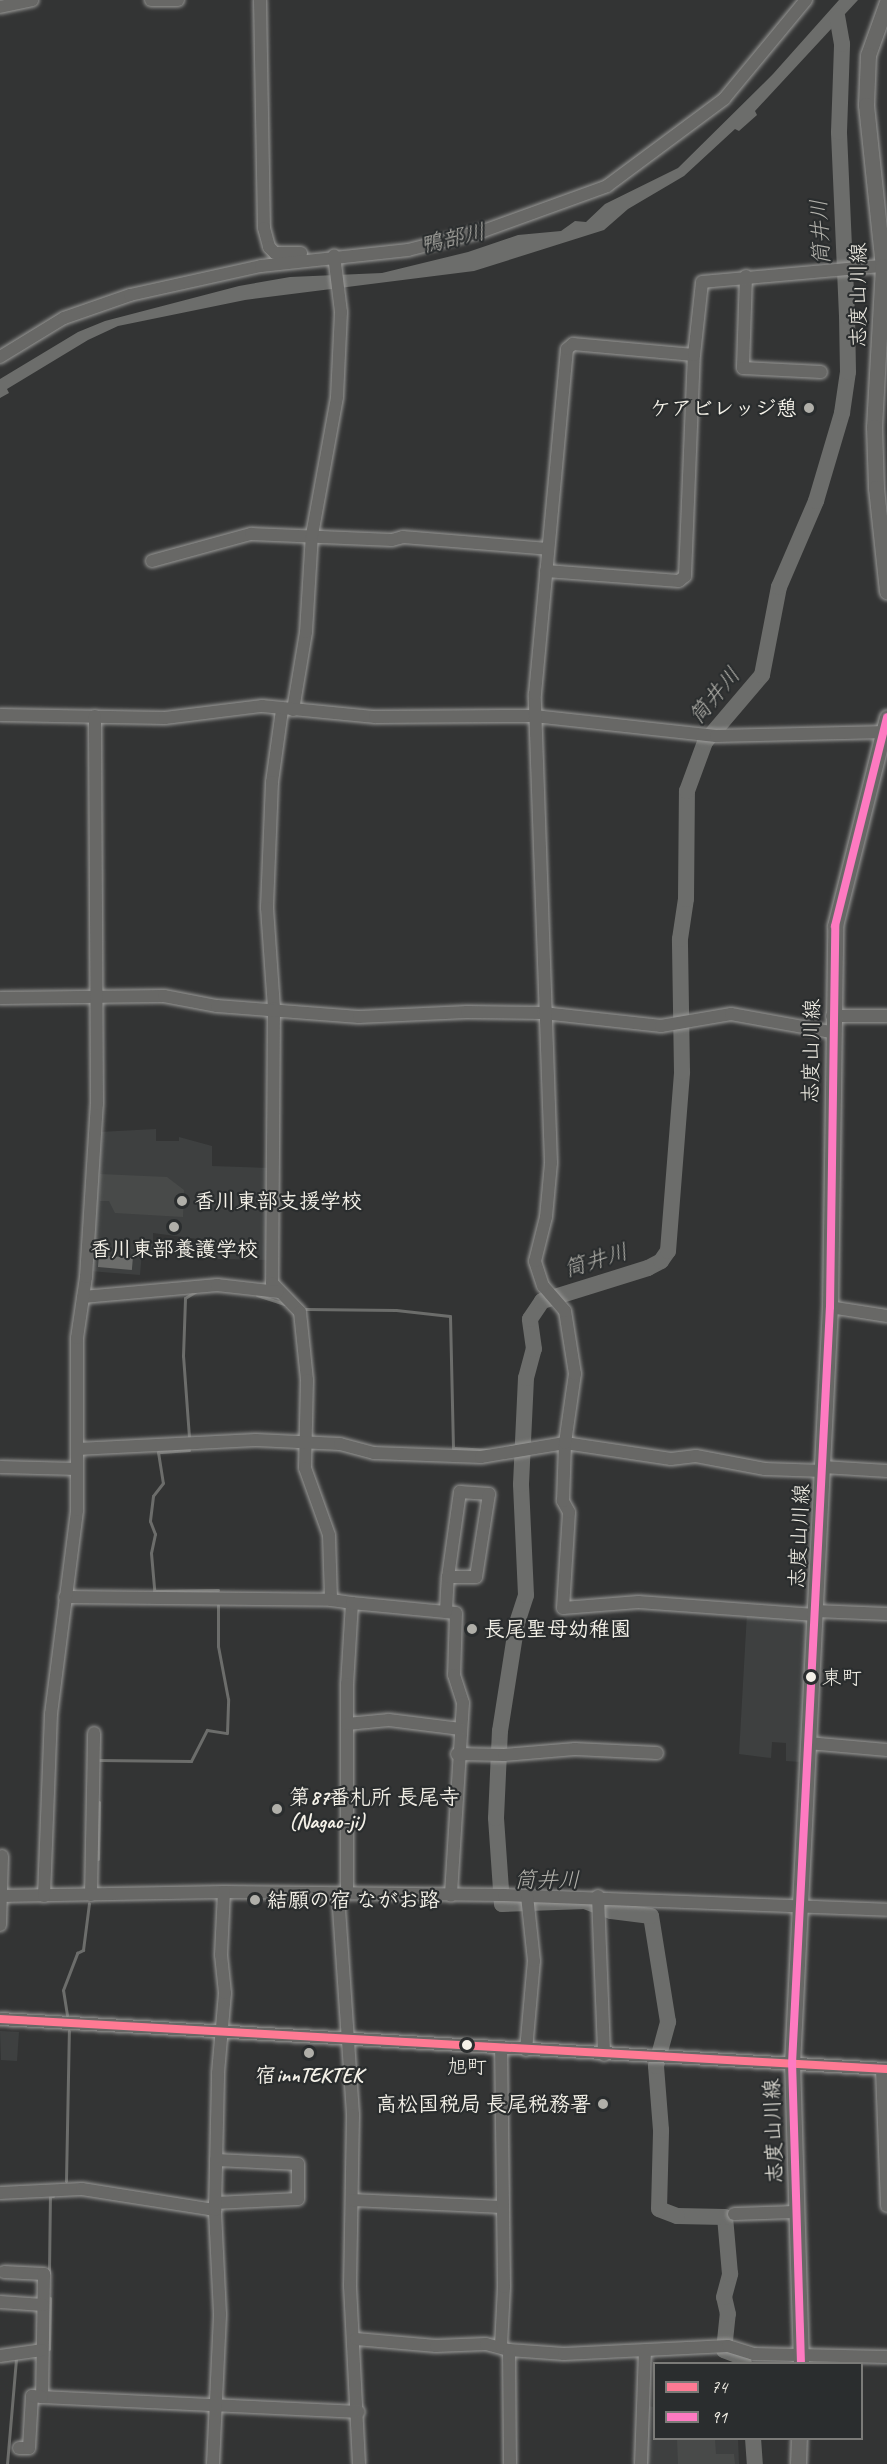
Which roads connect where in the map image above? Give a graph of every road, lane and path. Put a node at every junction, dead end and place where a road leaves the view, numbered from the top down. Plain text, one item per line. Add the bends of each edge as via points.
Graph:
1 (32, 0) edge
2 (151, 0) edge
3 (178, 0) edge
4 (260, 0) edge
5 (806, 0) edge
6 (887, 2) edge
7 (0, 7) edge
8 (334, 258) junction
9 (883, 266) junction
10 (746, 276) junction
11 (885, 289) edge
12 (694, 355) junction
13 (0, 357) edge
14 (821, 372) dead end
15 (312, 535) junction
16 (548, 549) junction
17 (152, 561) dead end
18 (546, 571) junction
19 (887, 591) edge
20 (287, 710) junction
21 (0, 715) edge
22 (95, 716) junction
23 (534, 716) junction
24 (886, 727) edge
25 (0, 998) edge
26 (97, 999) junction
27 (274, 1008) junction
28 (543, 1013) junction
29 (832, 1016) junction
30 (887, 1016) edge
31 (831, 1032) junction
32 (278, 1292) junction
33 (83, 1297) junction
34 (830, 1307) junction
35 (887, 1316) edge
36 (305, 1442) junction
37 (565, 1443) junction
38 (77, 1449) junction
39 (0, 1467) edge
40 (77, 1469) junction
41 (823, 1469) junction
42 (887, 1471) edge
43 (448, 1577) junction
44 (65, 1597) junction
45 (331, 1600) junction
46 (352, 1603) junction
47 (446, 1611) junction
48 (815, 1613) junction
49 (887, 1614) edge
50 (347, 1724) junction
51 (460, 1729) junction
52 (94, 1733) dead end
53 (808, 1743) junction
54 (887, 1749) edge
55 (657, 1753) dead end
56 (457, 1754) junction
57 (2, 1856) dead end
58 (224, 1892) junction
59 (343, 1894) junction
60 (91, 1895) junction
61 (1, 1896) edge
62 (44, 1896) junction
63 (451, 1896) junction
64 (598, 1897) junction
65 (527, 1903) junction
66 (800, 1908) junction
67 (887, 1910) edge
68 (0, 1925) edge
69 (0, 2019) edge
70 (222, 2033) junction
71 (345, 2040) junction
72 (501, 2049) junction
73 (526, 2050) junction
74 (604, 2055) junction
75 (792, 2064) junction
76 (885, 2069) edge
77 (216, 2160) junction
78 (0, 2193) edge
79 (352, 2200) junction
80 (215, 2206) junction
81 (887, 2206) edge
82 (502, 2207) junction
83 (796, 2212) junction
84 (734, 2214) dead end
85 (4, 2272) dead end
86 (0, 2302) edge
87 (43, 2305) junction
88 (356, 2339) junction
89 (505, 2348) junction
90 (42, 2350) junction
91 (645, 2351) junction
92 (0, 2356) edge
93 (887, 2357) edge
94 (800, 2359) edge
95 (42, 2397) junction
96 (216, 2405) junction
97 (359, 2412) junction
98 (799, 2440) edge
99 (19, 2448) dead end
100 (213, 2464) edge
101 (359, 2464) edge
102 (510, 2464) edge
103 (641, 2464) edge
104 (798, 2464) edge

1 - 7 street
2 - 3 street
4 - 8 street via 266,239 275,253 322,251
5 - 8 street via 724,99 607,186 457,238 390,253
6 - 9 main road, 志度山川線 via 868,55 866,86
8 - 13 street via 214,274 130,295 64,318
8 - 15 street via 339,302 336,397
9 - 10 street
9 - 11 main road, 志度山川線
10 - 12 street via 702,282
10 - 14 street via 743,368
11 - 19 main road, 志度山川線 via 874,427
12 - 16 street via 573,344 567,349
12 - 18 street via 685,576 679,581
15 - 16 street via 411,537
15 - 17 street via 251,534
15 - 20 street via 306,632
16 - 18 street
18 - 23 street
20 - 22 street via 262,706 165,718
20 - 23 street via 409,719
20 - 27 street via 272,782 267,908
21 - 22 street
22 - 26 street
23 - 24 street via 710,736
23 - 28 street via 542,835
24 - 29 main road, 志度山川線 via 835,926
25 - 26 street
26 - 27 street via 164,996 217,1006
26 - 33 street via 97,1104
27 - 28 street via 359,1017
27 - 32 street via 272,1283
28 - 31 street via 673,1025 731,1014
28 - 37 street via 551,1179 535,1260 536,1271 568,1320 575,1368
29 - 30 street
29 - 31 main road, 志度山川線
31 - 34 main road, 志度山川線
32 - 33 street via 217,1285
32 - 36 street via 300,1312 307,1380
33 - 38 street via 76,1338
34 - 35 street
34 - 41 main road, 志度山川線
36 - 37 street via 340,1444 374,1453 499,1455
36 - 38 street via 228,1439
36 - 45 street via 308,1482 328,1535
37 - 41 street via 671,1458 696,1456 765,1469
37 - 48 street via 563,1501 569,1512 563,1608 638,1602
38 - 40 street
39 - 40 street
40 - 44 street via 73,1557
41 - 42 street
41 - 48 main road, 志度山川線
43 - 43 street via 476,1577 489,1494 460,1492
43 - 47 street
44 - 45 street
44 - 62 street via 51,1714
45 - 46 street
46 - 47 street
46 - 50 street
47 - 51 street via 456,1612 454,1675 455,1686 462,1694
48 - 49 street
48 - 53 main road, 志度山川線
50 - 51 street via 389,1720
50 - 59 street
51 - 56 street
52 - 60 street
53 - 54 street
53 - 66 main road, 志度山川線
55 - 56 street via 575,1749
56 - 63 street
57 - 61 street
58 - 59 street
58 - 60 street
58 - 70 street
59 - 63 street
59 - 71 street
60 - 62 street
61 - 62 street
61 - 68 street
63 - 65 street via 504,1895
64 - 65 street
64 - 66 street
64 - 74 street
65 - 73 street via 534,1976
66 - 67 street
66 - 75 main road, 志度山川線
69 - 70 street
70 - 71 street
70 - 77 street
71 - 72 street
71 - 79 street via 353,2115
72 - 73 street
72 - 82 street
73 - 74 street
74 - 75 street
75 - 76 street
75 - 83 main road, 志度山川線
76 - 81 street
77 - 80 street
77 - 80 street via 298,2164 298,2199
78 - 80 street via 82,2189
79 - 82 street
79 - 88 street via 350,2286
80 - 96 street via 220,2314
82 - 89 street
83 - 84 street
83 - 94 main road, 志度山川線
85 - 87 street via 44,2274
86 - 87 street
87 - 90 street
88 - 89 street
88 - 97 street
89 - 91 street via 564,2354
89 - 102 street
90 - 92 street
90 - 95 street
91 - 94 street via 728,2346 754,2354
91 - 103 street
93 - 94 street
95 - 96 street
95 - 99 street via 32,2396 29,2448
96 - 97 street
96 - 100 street
97 - 101 street
98 - 104 main road

